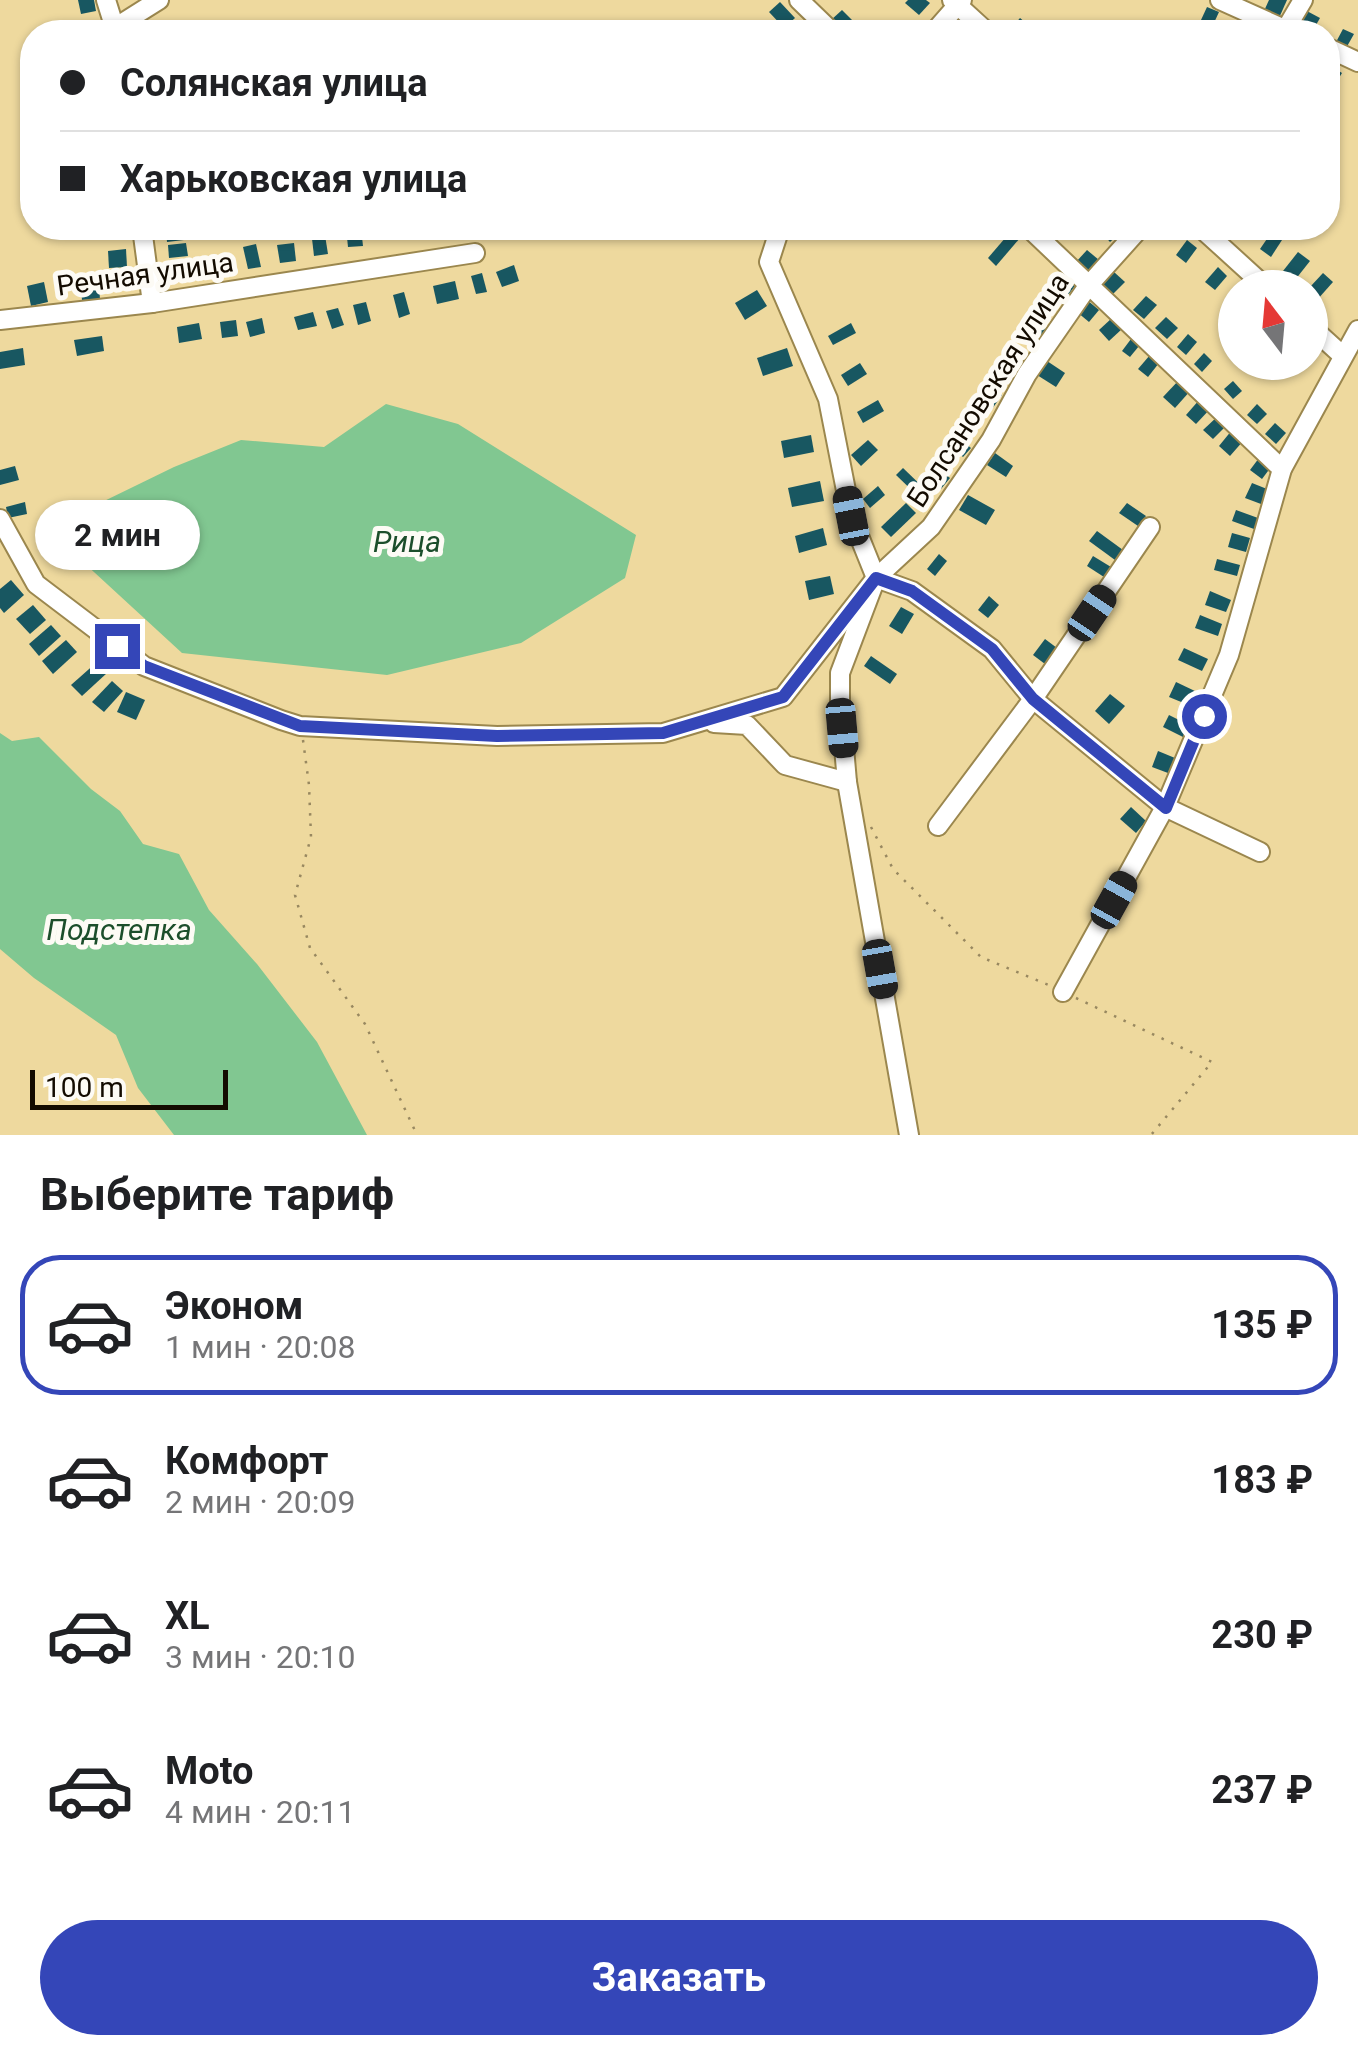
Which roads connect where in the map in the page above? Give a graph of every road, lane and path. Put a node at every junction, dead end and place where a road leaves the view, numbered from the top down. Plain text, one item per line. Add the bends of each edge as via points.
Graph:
1 (159, 0) edge
2 (799, 0) edge
3 (1220, 0) edge
4 (957, 2) edge
5 (130, 20) edge
6 (820, 20) edge
7 (975, 20) edge
8 (1262, 20) edge
9 (144, 240) edge
10 (776, 240) edge
11 (1041, 240) edge
12 (1129, 240) edge
13 (1214, 240) edge
14 (476, 253) dead end
15 (1247, 270) edge
16 (1088, 286) junction
17 (152, 303) junction
18 (0, 320) edge
19 (1358, 330) edge
20 (1328, 343) edge
21 (1342, 356) junction
22 (1282, 469) junction
23 (0, 520) edge
24 (1150, 527) dead end
25 (876, 578) junction
26 (1033, 699) junction
27 (698, 723) junction
28 (300, 726) junction
29 (846, 782) junction
30 (1166, 808) junction
31 (865, 817) dead end
32 (938, 826) dead end
33 (1260, 852) dead end
34 (1063, 992) junction
35 (417, 1135) edge
36 (909, 1135) edge
37 (1152, 1135) edge

1 - 5 street
2 - 6 street
3 - 8 street
4 - 7 street
9 - 17 street
10 - 25 street via 769,262 828,398 851,516
11 - 16 street
12 - 16 street, Болсановская улица
13 - 15 street
14 - 17 street, Речная улица
16 - 22 street
16 - 25 street, Болсановская улица via 932,527
17 - 18 street, Речная улица
19 - 21 street
20 - 21 street
21 - 22 street
22 - 30 street via 1229,655
23 - 28 street via 36,584 144,666
24 - 26 street
25 - 26 street via 912,591 992,649
25 - 27 street, Болсановская улица via 783,697
25 - 29 street via 840,672
26 - 30 street
26 - 32 street
27 - 28 street via 663,733 497,736
27 - 29 street via 747,725 785,766
28 - 35 path via 310,838 296,896 310,948 366,1024
29 - 36 street
30 - 33 street
30 - 34 street
31 - 34 path via 893,869 981,957
34 - 37 path via 1212,1062

